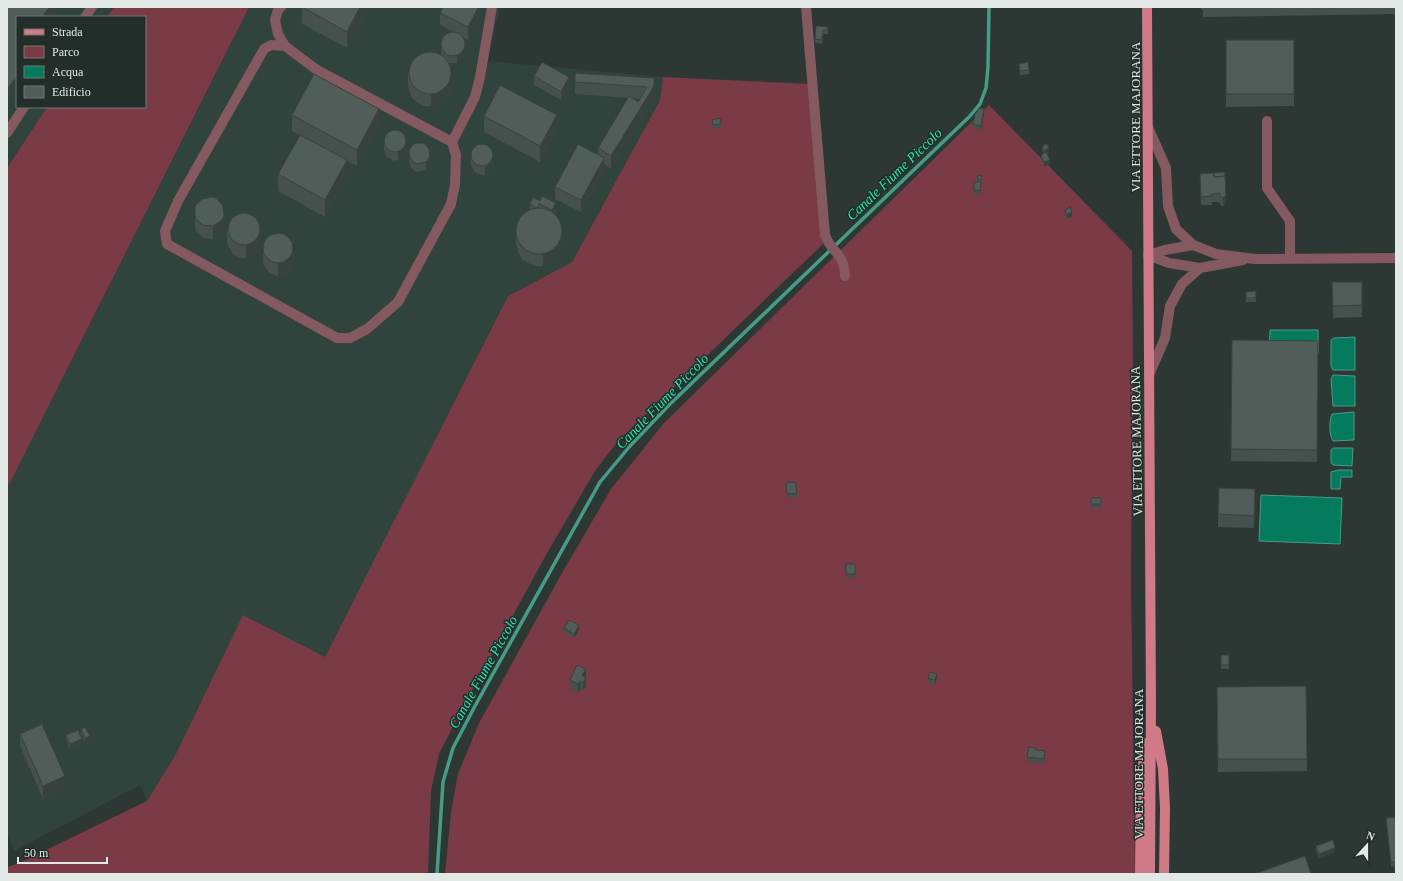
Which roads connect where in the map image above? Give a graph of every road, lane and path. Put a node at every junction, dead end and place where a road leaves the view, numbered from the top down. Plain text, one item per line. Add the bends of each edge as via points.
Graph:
1 (92, 7) edge
2 (281, 7) edge
3 (492, 7) edge
4 (806, 7) edge
5 (1147, 7) edge
6 (86, 16) edge
7 (285, 46) junction
8 (23, 108) edge
9 (1267, 121) dead end
10 (1148, 127) junction
11 (7, 133) edge
12 (452, 142) junction
13 (1193, 245) junction
14 (1148, 255) junction
15 (1255, 258) junction
16 (1290, 258) junction
17 (1396, 258) edge
18 (1200, 268) junction
19 (844, 276) dead end
20 (1149, 375) junction
21 (1151, 705) junction
22 (1140, 874) edge
23 (1150, 874) edge
24 (1164, 874) edge

1 - 6 street
2 - 7 street via 275,20 278,34
3 - 12 street via 475,97
4 - 19 street via 825,235 844,264
5 - 10 main road, VIA ETTORE MAJORANA
7 - 12 street via 317,70
7 - 12 street via 270,45 264,49 178,201 165,231 167,244 337,338 350,338 367,328 398,302 451,204 455,185 456,155
8 - 11 street
9 - 16 street via 1267,188 1290,221
10 - 13 street via 1166,168 1168,206 1176,228
10 - 14 main road, VIA ETTORE MAJORANA
13 - 14 street
13 - 15 street via 1216,254
14 - 18 street via 1169,263
14 - 20 main road, VIA ETTORE MAJORANA
15 - 16 street
15 - 18 street
16 - 17 street
18 - 20 street via 1182,284 1170,306 1165,338
20 - 21 main road, VIA ETTORE MAJORANA
21 - 22 main road via 1141,779
21 - 23 main road, VIA ETTORE MAJORANA
21 - 24 main road via 1163,769

